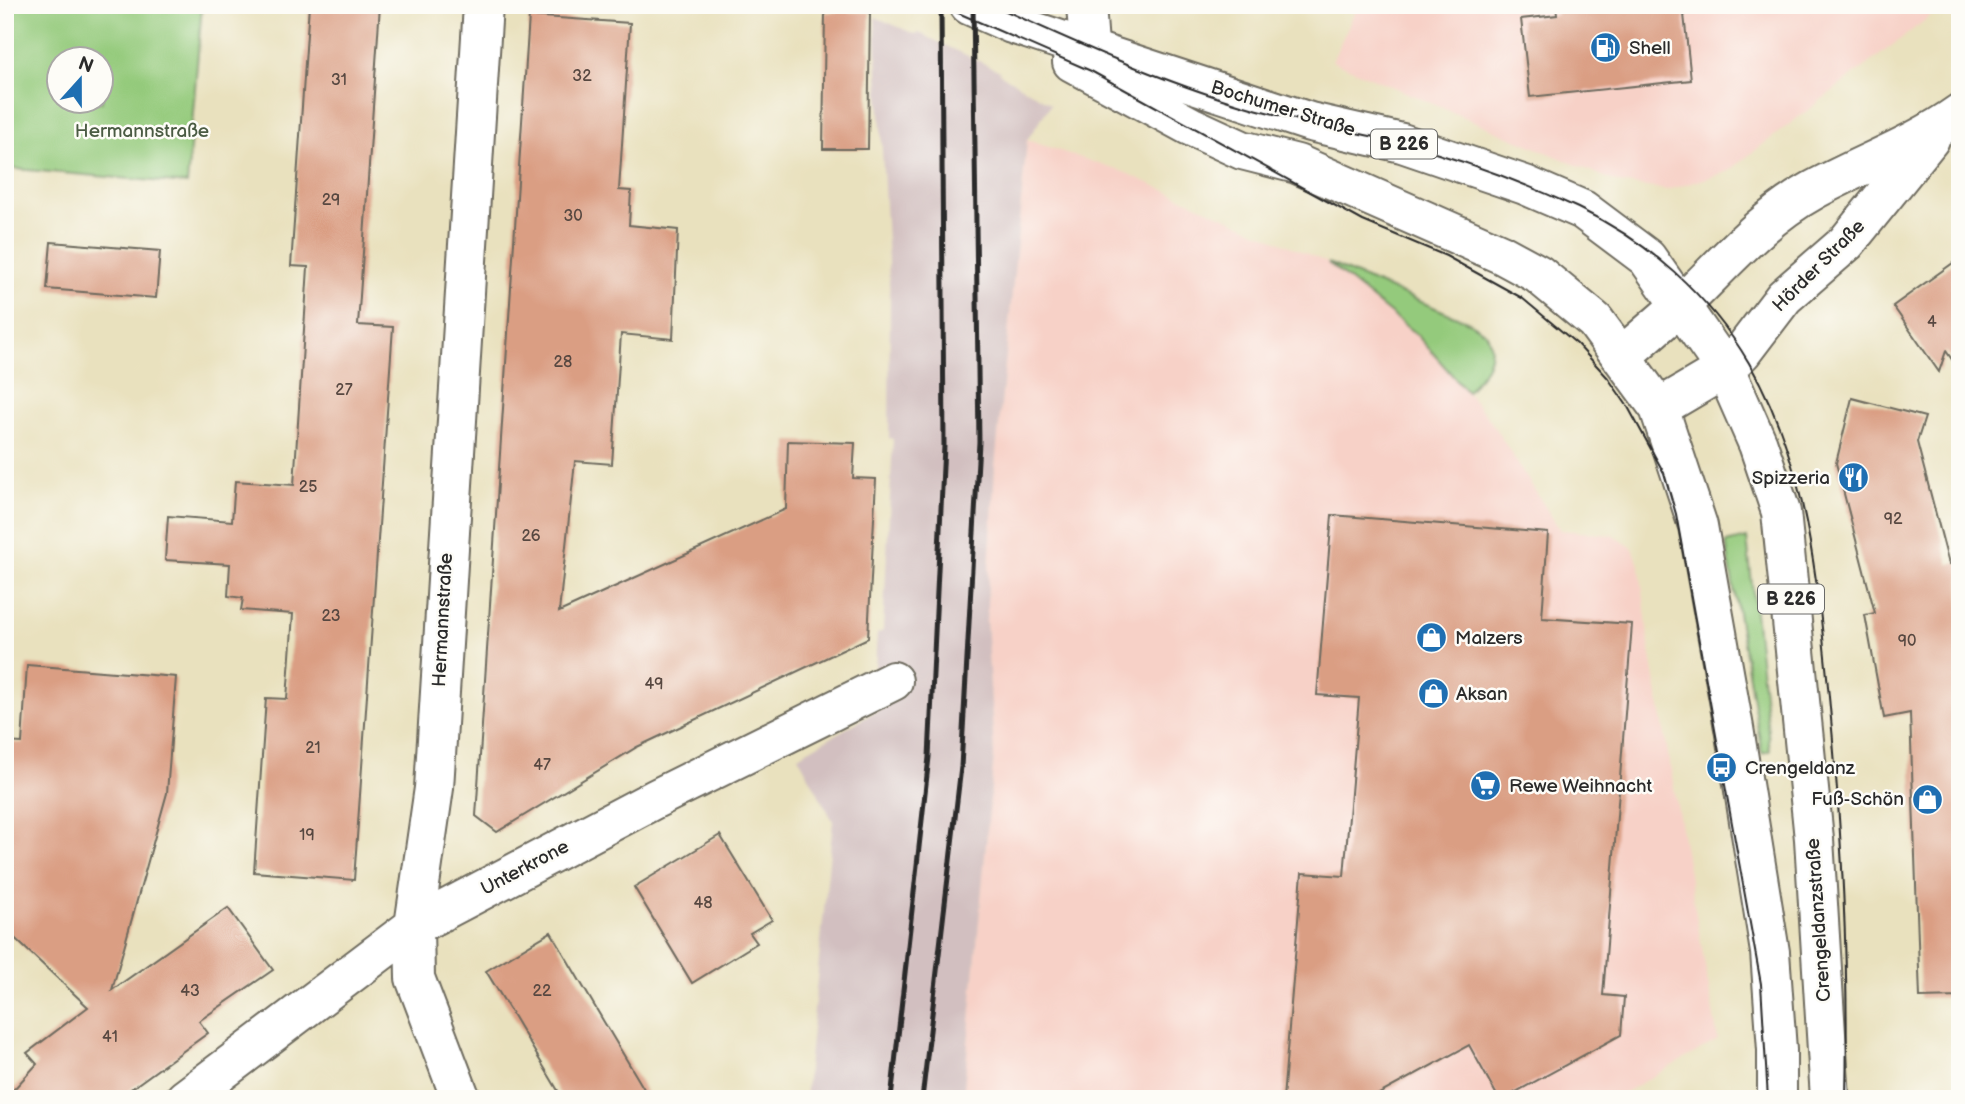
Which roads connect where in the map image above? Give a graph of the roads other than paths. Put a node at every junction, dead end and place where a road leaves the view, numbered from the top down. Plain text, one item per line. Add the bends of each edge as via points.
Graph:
1 (483, 5) edge
2 (969, 5) edge
3 (1086, 5) edge
4 (1091, 60) junction
5 (1949, 121) edge
6 (1682, 304) junction
7 (1623, 355) junction
8 (1725, 369) junction
9 (1659, 408) junction
10 (892, 681) dead end
11 (414, 926) junction
12 (185, 1099) edge
13 (461, 1099) edge
14 (1777, 1099) edge
15 (1830, 1099) edge

1 - 11 main road, Hermannstraße via 433,788
2 - 4 main road, Bochumer Straße / B 226 via 1012,24 1044,50
3 - 4 main road
4 - 6 main road, Bochumer Straße / B 226 via 1425,151 1555,198 1583,210 1647,258
4 - 7 main road, Bochumer Straße / B 226 via 1190,126 1242,150 1297,163 1500,254 1567,296
5 - 6 main road, Hörder Straße via 1810,192 1746,238
5 - 8 main road, Hörder Straße via 1846,243 1784,297
6 - 7 main road, Hörder Straße
6 - 8 main road, Crengeldanzstraße / B 226
7 - 9 main road, B 226
8 - 9 main road
8 - 15 main road, Crengeldanzstraße / B 226 via 1758,444 1780,512 1811,812
9 - 14 main road, B 226 via 1698,526 1734,728 1770,952
10 - 11 main road, Unterkrone
11 - 12 main road, Unterkrone
11 - 13 main road, Hermannstraße via 415,978

